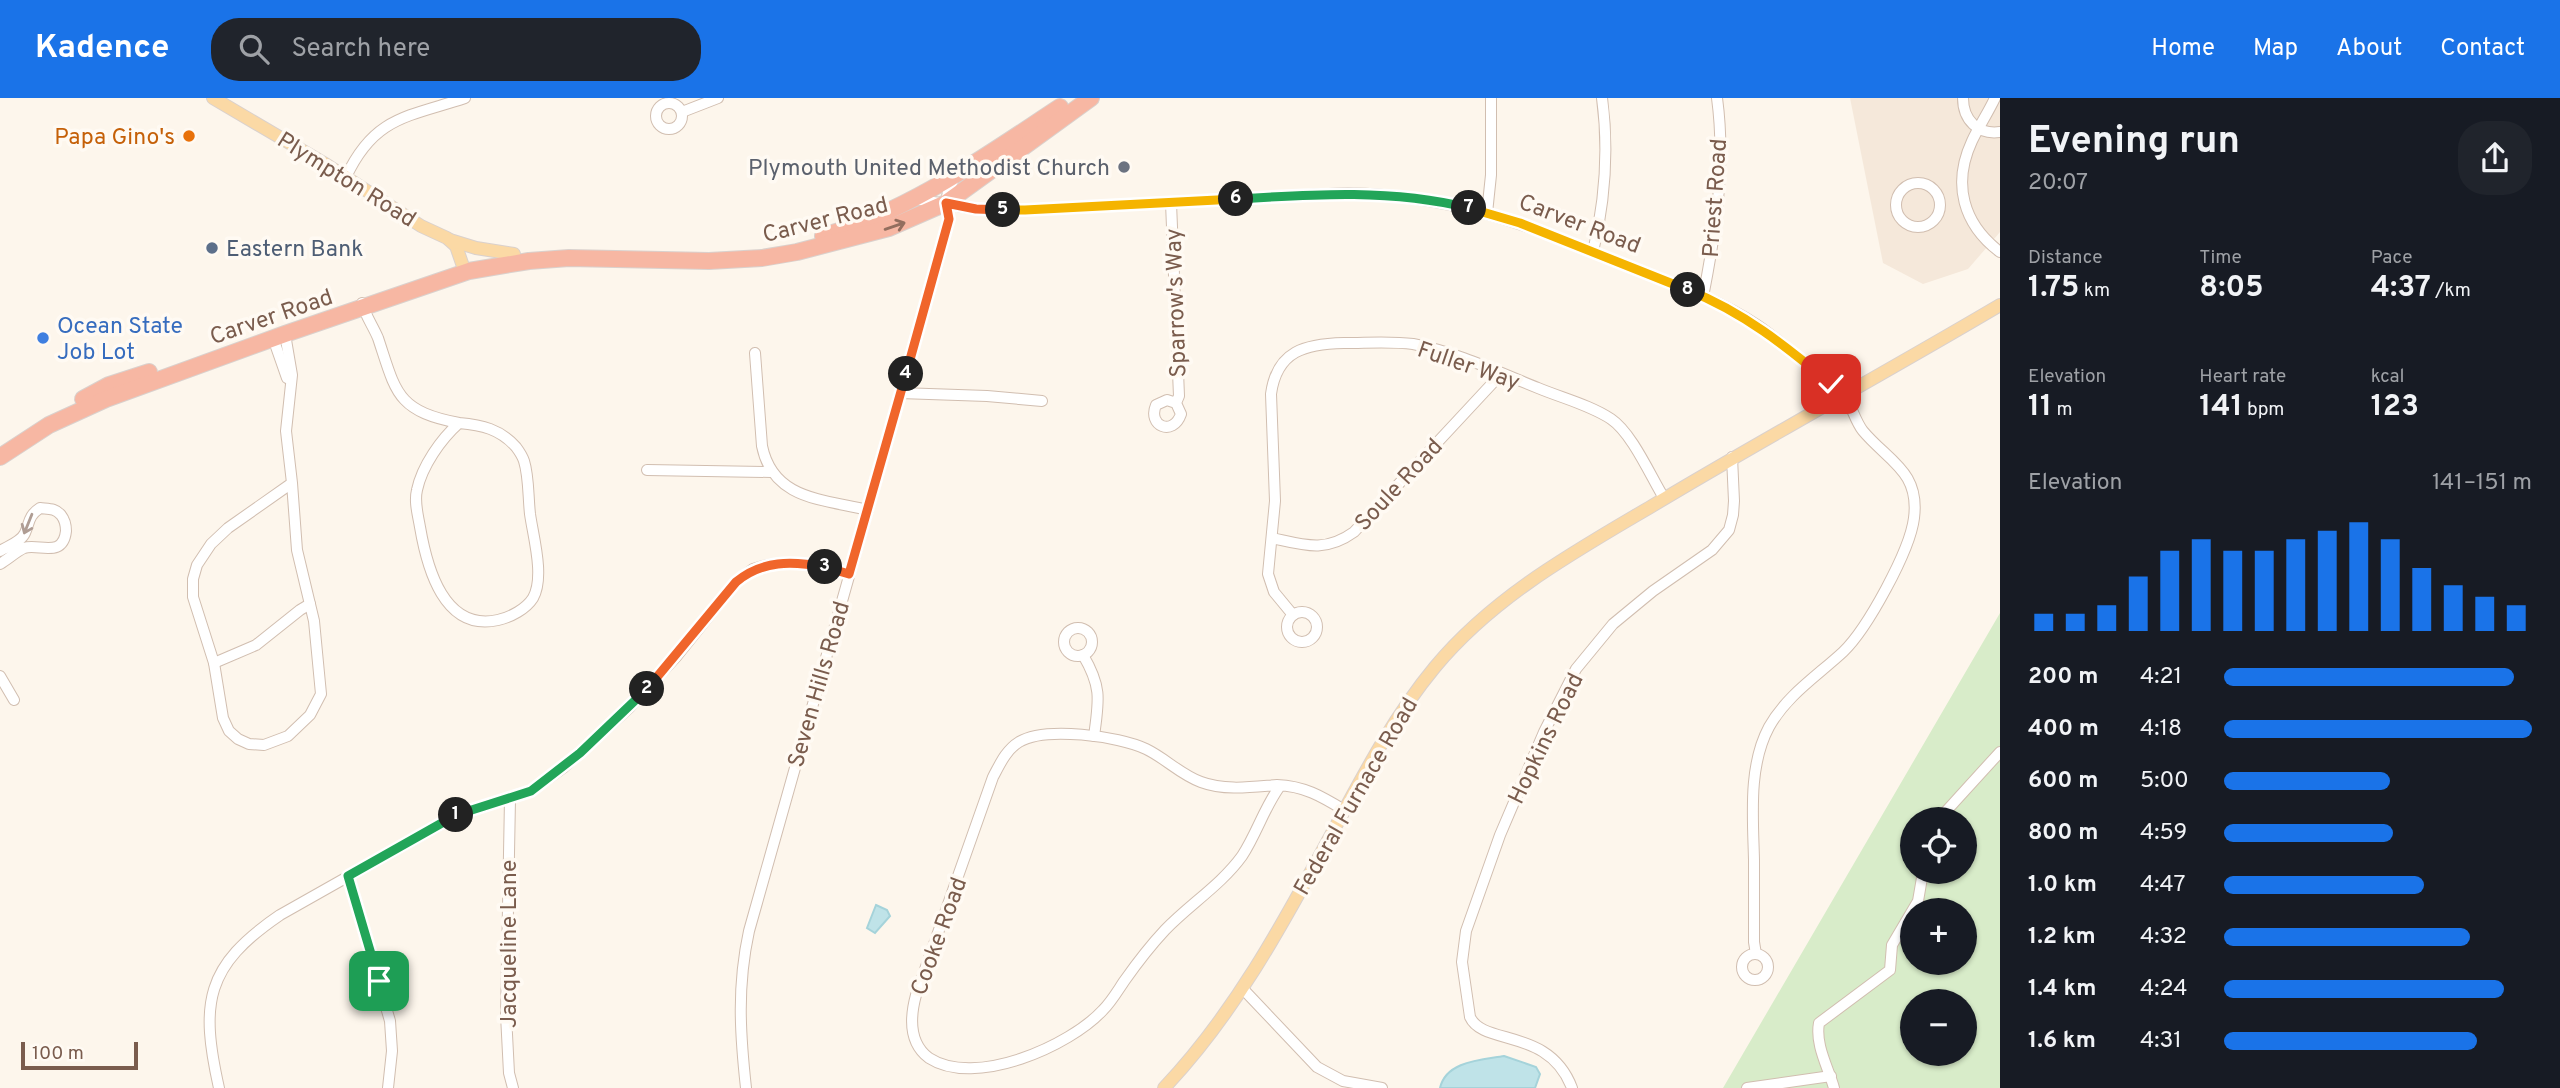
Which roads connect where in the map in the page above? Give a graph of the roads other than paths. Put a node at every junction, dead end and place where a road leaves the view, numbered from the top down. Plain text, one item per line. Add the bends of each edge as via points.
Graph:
1 (213, 98) edge
2 (465, 98) edge
3 (718, 98) edge
4 (1075, 98) edge
5 (1091, 98) edge
6 (1491, 98) edge
7 (1602, 98) edge
8 (1717, 98) edge
9 (1963, 98) edge
10 (1995, 98) edge
11 (682, 113) dead end
12 (1978, 129) junction
13 (2000, 132) edge
14 (346, 177) junction
15 (955, 177) junction
16 (1963, 194) junction
17 (915, 199) junction
18 (1940, 200) junction
19 (946, 203) junction
20 (1171, 203) junction
21 (1487, 213) junction
22 (447, 238) junction
23 (1594, 252) junction
24 (2000, 252) edge
25 (514, 254) junction
26 (464, 269) junction
27 (1703, 297) junction
28 (362, 304) junction
29 (2000, 305) edge
30 (279, 336) junction
31 (755, 353) dead end
32 (1501, 374) junction
33 (900, 393) junction
34 (1844, 395) junction
35 (1042, 401) dead end
36 (1176, 403) dead end
37 (459, 423) junction
38 (44, 428) junction
39 (0, 457) edge
40 (1732, 457) junction
41 (647, 470) dead end
42 (771, 472) junction
43 (292, 483) junction
44 (272, 497) junction
45 (1664, 498) junction
46 (293, 510) junction
47 (868, 510) junction
48 (1272, 538) junction
49 (0, 551) edge
50 (0, 564) edge
51 (849, 574) junction
52 (310, 604) junction
53 (1293, 615) dead end
54 (1083, 655) dead end
55 (214, 663) junction
56 (0, 676) edge
57 (14, 700) dead end
58 (1094, 736) junction
59 (2000, 752) edge
60 (1280, 786) junction
61 (510, 799) junction
62 (1950, 807) edge
63 (1344, 810) junction
64 (348, 876) junction
65 (1921, 884) edge
66 (1756, 954) dead end
67 (1243, 989) junction
68 (1831, 1076) junction
69 (219, 1088) edge
70 (388, 1088) edge
71 (513, 1088) edge
72 (746, 1088) edge
73 (1164, 1088) edge
74 (1382, 1088) edge
75 (1572, 1088) edge
76 (1747, 1088) edge
77 (1833, 1088) edge

1 - 14 main road, Plympton Road
2 - 14 street via 380,130 361,149
3 - 11 street
4 - 15 highway, Carver Road
5 - 19 highway
6 - 21 street
7 - 23 street via 1606,170
8 - 27 street, Priest Road via 1718,206
9 - 12 street via 1965,113
10 - 12 street
12 - 13 street
12 - 16 street via 1965,160
14 - 22 main road, Plympton Road
15 - 17 highway, Carver Road
15 - 19 street, Seven Hills Road
16 - 18 street
16 - 24 street via 1977,231
17 - 19 street
17 - 25 highway, Carver Road via 840,231 775,247 559,249
18 - 18 street via 1934,220 1920,227 1905,223 1896,209 1898,195 1912,184 1929,186
19 - 20 street, Carver Road via 1025,210
26 -> 19 highway, Carver Road via 569,258 723,261 773,257 877,232
19 - 33 street, Seven Hills Road via 949,219
20 - 21 street, Carver Road via 1370,194 1416,197
20 - 36 street, Sparrow's Way
21 - 23 street, Carver Road
22 - 25 main road, Plympton Road
22 - 26 main road via 456,246
23 - 27 street, Carver Road
25 - 26 highway, Carver Road
26 - 28 highway, Carver Road
27 - 34 street, Carver Road via 1758,325
28 - 30 highway, Carver Road
28 - 37 street via 389,376 404,401 437,419
28 - 38 highway, Carver Road via 108,385
29 - 34 main road, Federal Furnace Road
30 - 38 highway, Carver Road via 113,396
30 - 43 street via 290,388 286,431
31 - 42 street via 762,446
32 - 45 street, Fuller Way via 1613,420
32 - 48 street, Soule Road via 1354,532 1330,545
32 - 48 street, Fuller Way via 1411,344 1319,344 1295,352 1283,363 1272,385
33 - 35 street
33 - 47 street, Seven Hills Road
34 - 40 main road, Federal Furnace Road
34 - 66 street via 1864,431 1903,471 1912,493 1912,530 1858,634 1779,712 1762,744 1753,808
37 - 37 street via 422,474 416,506 426,552 444,598 463,616 489,622 523,609 537,590 526,470 522,455 499,432
38 - 39 highway, Carver Road
40 - 45 main road, Federal Furnace Road
40 - 75 street, Hopkins Road via 1734,501 1729,530 1712,550 1628,610 1576,669 1500,835 1462,947 1474,1025 1517,1038 1550,1055
41 - 42 street
42 - 47 street via 778,482 800,494
43 - 44 street
43 - 46 street
44 - 46 street
44 - 55 street via 228,528 197,565 193,597
45 - 63 main road, Federal Furnace Road via 1516,590 1462,636 1412,696
46 - 52 street
47 - 51 street, Seven Hills Road
48 - 53 street, Fuller Way via 1269,580
50 -> 49 street via 26,547 57,547 66,533 65,521 52,509 40,508 28,519 21,538
51 - 61 street via 797,563 767,565 745,575 613,724 563,768 531,791
51 - 72 street, Seven Hills Road via 744,951 739,992
52 - 55 street via 256,645
52 - 55 street via 321,694 310,715 288,736 264,745 237,739 223,718
54 - 58 street via 1098,688
56 - 57 street
58 - 60 street, Cooke Road via 1147,749 1211,785
58 - 60 street, Cooke Road via 1027,738 1006,754 993,776 913,1006 916,1041 938,1064 974,1071 1003,1066 1041,1051 1090,1022 1110,1004 1164,931 1232,868
59 - 62 street
60 - 63 street, Cooke Road via 1315,792
61 - 64 street via 457,815
61 - 71 street, Jacqueline Lane via 506,1015
63 - 67 main road, Federal Furnace Road
64 - 69 street via 252,934 225,965 208,1024
64 - 70 street via 390,1021
65 - 68 street via 1918,901 1892,945 1890,970 1819,1023 1819,1043
67 - 73 main road, Federal Furnace Road
67 - 74 street via 1317,1067 1343,1081
68 - 76 street
68 - 77 street

